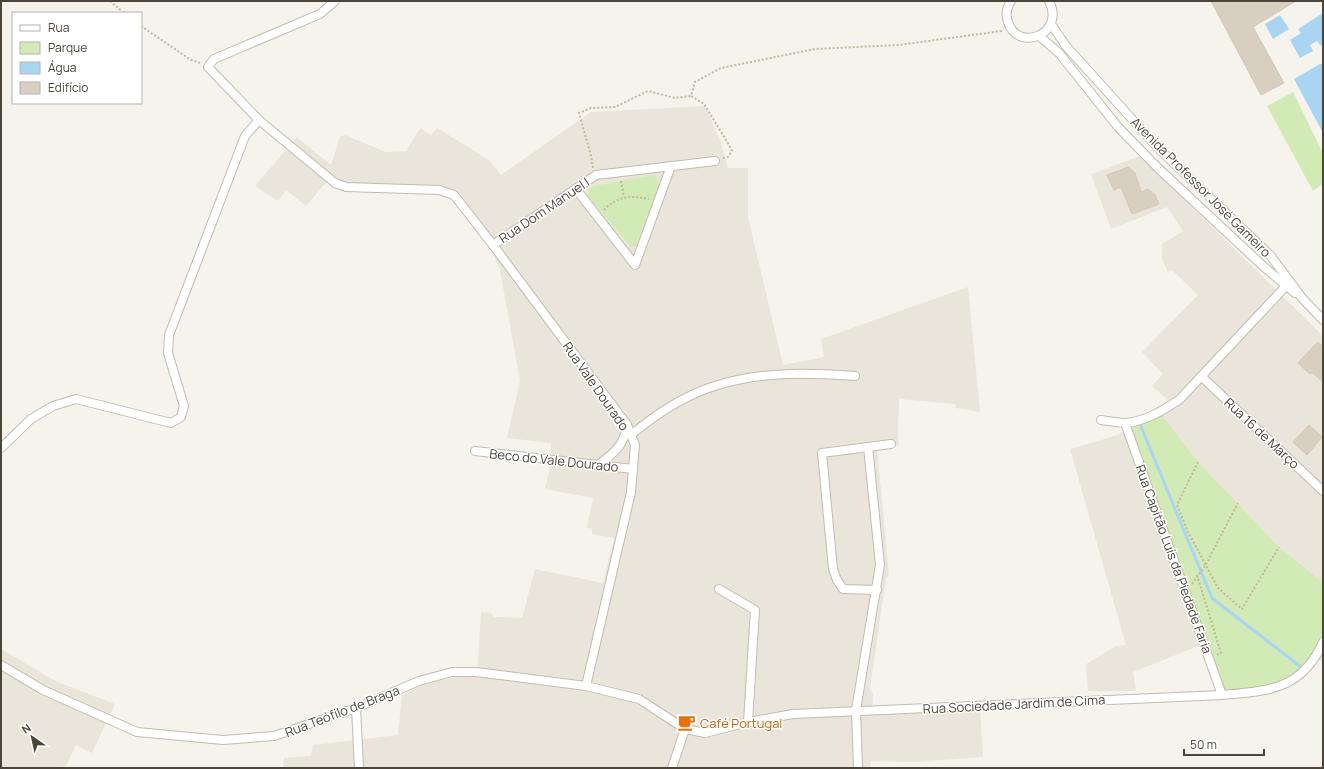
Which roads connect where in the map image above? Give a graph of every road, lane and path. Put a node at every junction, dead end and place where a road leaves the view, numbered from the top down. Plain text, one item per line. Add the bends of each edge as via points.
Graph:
1 (110, 1) edge
2 (335, 1) edge
3 (1011, 1) edge
4 (1052, 3) edge
5 (123, 12) edge
6 (1051, 24) junction
7 (142, 27) edge
8 (1012, 29) junction
9 (1039, 36) junction
10 (208, 67) junction
11 (691, 96) junction
12 (259, 120) junction
13 (715, 161) joint
14 (671, 166) junction
15 (594, 177) junction
16 (621, 181) dead end
17 (576, 189) junction
18 (624, 197) junction
19 (654, 200) dead end
20 (601, 212) dead end
21 (493, 245) junction
22 (1286, 286) junction
23 (1302, 298) junction
24 (1323, 320) edge
25 (855, 376) dead end
26 (1202, 377) junction
27 (1101, 420) dead end
28 (1125, 423) junction
29 (627, 425) junction
30 (631, 435) junction
31 (891, 444) dead end
32 (868, 447) junction
33 (1, 448) edge
34 (474, 451) dead end
35 (1198, 462) dead end
36 (598, 465) junction
37 (633, 469) junction
38 (1323, 490) edge
39 (1238, 503) dead end
40 (1279, 547) dead end
41 (1205, 566) junction
42 (719, 589) dead end
43 (877, 590) junction
44 (1323, 642) edge
45 (1209, 659) junction
46 (1, 665) edge
47 (586, 686) junction
48 (1222, 695) junction
49 (356, 708) junction
50 (856, 710) junction
51 (748, 722) junction
52 (685, 729) junction
53 (359, 768) edge
54 (672, 768) edge
55 (858, 768) edge

1 - 5 path
2 - 10 street via 320,14 214,59
3 - 8 street via 1006,11
4 - 6 street
6 - 9 street
6 - 23 street, Avenida Professor José Gameiro via 1066,46 1159,149 1270,256
7 - 10 path via 191,60
8 - 9 street via 1025,37
8 - 11 path via 898,45 815,49 721,68 695,82
9 - 22 street, Avenida Professor José Gameiro via 1059,53 1118,127 1158,168
10 - 12 street, Rua Vale Dourado
11 - 13 path via 704,104 732,151 728,157
11 - 15 path via 675,98 648,91 615,107 591,108 579,113
12 - 21 street, Rua Vale Dourado via 335,183 346,187 439,190 454,195
12 - 33 street via 245,136 169,335 168,353 184,406 181,417 171,423 76,399 53,406 31,419
13 - 14 street, Rua Dom Manuel I
14 - 15 street, Rua Dom Manuel I
14 - 17 street via 635,265
15 - 17 street, Rua Dom Manuel I
16 - 18 path
17 - 21 street, Rua Dom Manuel I
18 - 19 path
18 - 20 path via 613,201
21 - 29 street, Rua Vale Dourado
22 - 23 street, Avenida Professor José Gameiro
22 - 26 street
23 - 24 street, Avenida Professor José Gameiro
25 - 30 street via 786,374 718,385 650,419
26 - 28 street via 1180,399 1160,413
26 - 38 street, Rua 16 de Março
27 - 28 street
28 - 45 street, Rua Capitão Luís da Piedade Faria
29 - 30 street, Rua Vale Dourado
29 - 36 street via 625,438 618,449
30 - 37 street, Rua Vale Dourado via 635,445
31 - 32 street
32 - 43 street via 880,565
32 - 43 street via 822,453 833,569 837,580 843,589
34 - 36 street, Beco do Vale Dourado
35 - 41 path via 1177,505
36 - 37 street, Beco do Vale Dourado
37 - 47 street, Rua Vale Dourado via 631,492
39 - 41 path
40 - 41 path via 1242,609 1218,588
41 - 45 path via 1197,575 1221,652
42 - 51 street via 755,610
43 - 50 street
44 - 48 street, Rua Sociedade Jardim de Cima via 1309,668 1293,680 1264,691
45 - 48 street, Rua Capitão Luís da Piedade Faria
46 - 49 street, Rua Teófilo de Braga via 43,690 138,732 223,740 274,736
47 - 49 street, Rua Teófilo de Braga via 476,672 452,672 419,680
47 - 52 street, Rua Teófilo de Braga via 639,699
48 - 50 street, Rua Sociedade Jardim de Cima
49 - 53 street
50 - 51 street, Rua Sociedade Jardim de Cima via 793,714
50 - 55 street
51 - 52 street, Rua Sociedade Jardim de Cima via 705,733
52 - 54 street

